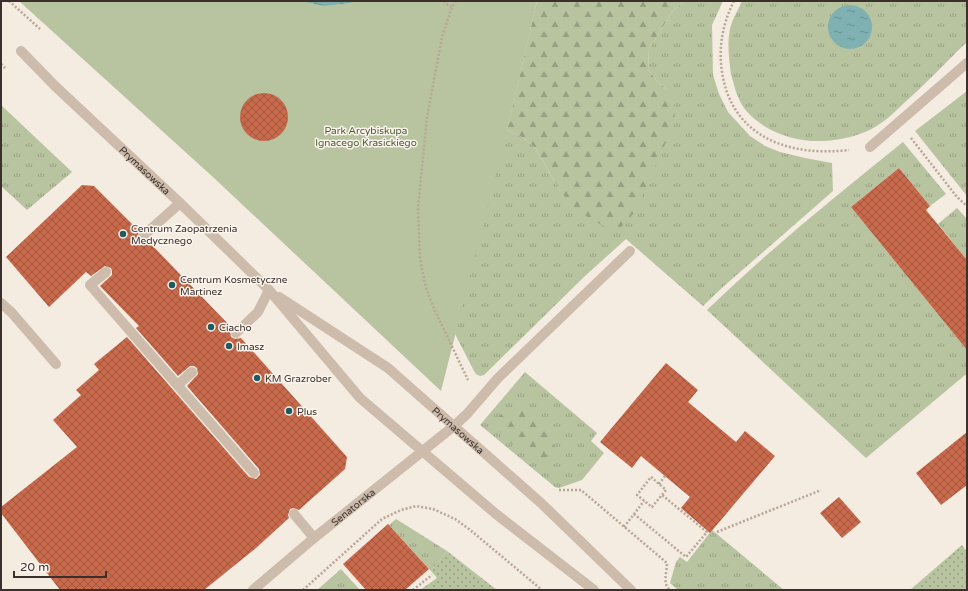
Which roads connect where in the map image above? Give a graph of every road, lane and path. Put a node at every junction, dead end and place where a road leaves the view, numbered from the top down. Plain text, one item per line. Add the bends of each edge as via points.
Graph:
1 (9, 1) edge
2 (444, 1) edge
3 (456, 1) edge
4 (734, 1) edge
5 (452, 7) junction
6 (40, 29) dead end
7 (21, 51) dead end
8 (967, 63) edge
9 (907, 133) dead end
10 (870, 148) dead end
11 (838, 151) dead end
12 (180, 203) junction
13 (967, 206) edge
14 (143, 236) dead end
15 (630, 251) dead end
16 (106, 272) dead end
17 (269, 290) junction
18 (1, 303) edge
19 (236, 333) dead end
20 (56, 364) dead end
21 (192, 372) dead end
22 (178, 385) junction
23 (479, 399) junction
24 (454, 426) junction
25 (423, 451) junction
26 (254, 473) dead end
27 (665, 476) dead end
28 (659, 484) junction
29 (821, 490) dead end
30 (662, 495) junction
31 (644, 501) junction
32 (294, 514) dead end
33 (634, 514) junction
34 (624, 527) dead end
35 (717, 532) dead end
36 (314, 538) junction
37 (432, 575) dead end
38 (253, 590) edge
39 (303, 590) edge
40 (413, 590) edge
41 (542, 590) edge
42 (594, 590) edge
43 (631, 590) edge

1 - 6 path
2 - 5 path
3 - 5 path
4 - 11 path via 721,40 721,62 729,99 754,130 768,139 804,150
5 - 23 path via 442,37 427,117 418,208 420,259 426,288 435,311
7 - 12 street, Prymasowska
8 - 10 street
9 - 13 path via 957,197
12 - 14 street
12 - 17 street, Prymasowska
15 - 23 street, Senatorska
16 - 22 street via 90,285
17 - 19 street via 258,312
17 - 24 street, Prymasowska via 388,368
17 - 25 street, Prymasowska via 360,398
18 - 20 street
21 - 22 street
22 - 26 street
23 - 24 street, Senatorska
24 - 25 street, Senatorska
24 - 43 street, Prymasowska via 541,502
25 - 36 street, Senatorska
25 - 42 street, Prymasowska via 492,510
27 - 28 path
28 - 30 path via 666,490
28 - 31 path via 651,477 637,495
29 - 35 path
30 - 31 path via 652,507
30 - 33 path via 707,532 686,557
31 - 33 path
32 - 36 street
33 - 34 path
36 - 38 street, Senatorska
37 - 40 path
39 - 41 path via 382,520 401,510 416,506 433,509 455,519

